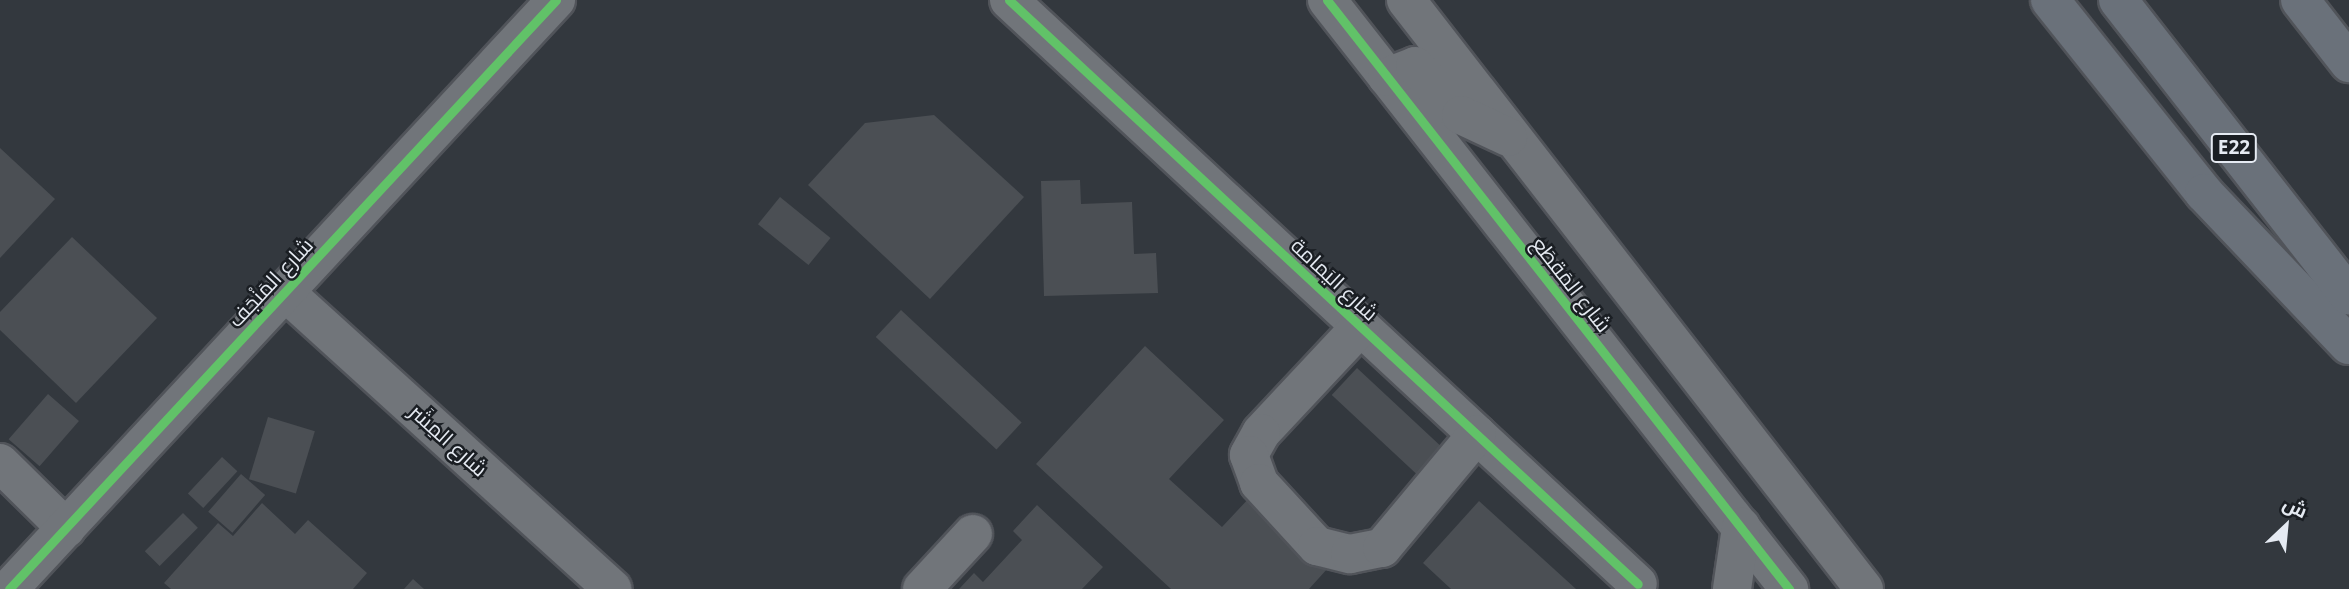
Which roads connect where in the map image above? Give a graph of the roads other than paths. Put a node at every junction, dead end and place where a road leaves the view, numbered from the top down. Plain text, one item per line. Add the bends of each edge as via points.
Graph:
1 (556, 0) edge
2 (1009, 0) edge
3 (1327, 0) edge
4 (1406, 0) edge
5 (2050, 0) edge
6 (2119, 0) edge
7 (2300, 0) edge
8 (2327, 0) edge
9 (2349, 24) edge
10 (2349, 63) edge
11 (1387, 77) junction
12 (1516, 141) junction
13 (285, 292) junction
14 (2349, 296) edge
15 (1361, 327) junction
16 (2349, 345) edge
17 (1477, 434) junction
18 (0, 463) edge
19 (1741, 527) junction
20 (66, 528) junction
21 (973, 534) dead end
22 (1638, 584) dead end
23 (9, 589) edge
24 (612, 589) edge
25 (922, 589) edge
26 (1732, 589) edge
27 (1789, 589) edge
28 (1864, 589) edge

1 - 13 street, شارع المَنْجَف
2 - 15 street, شارع اليَمامة
3 - 11 street, شارع المَقطَع
4 - 12 street, شارع المَقطَع
5 - 16 highway via 2204,193
6 - 14 highway, E22
7 - 10 highway
8 - 9 highway
11 - 12 street via 1415,66 1461,115
11 - 19 street, شارع المَقطَع
12 - 28 street, شارع المَقطَع
13 - 20 street, شارع المَنْجَف
13 - 24 street, شارع المِشَر
15 - 17 street, شارع اليَمامة
15 - 17 street via 1261,433 1249,454 1259,483 1317,546 1350,555 1382,548
17 - 22 street, شارع اليَمامة
18 - 20 street
19 - 26 street
19 - 27 street, شارع المَقطَع
20 - 23 street, شارع المَنْجَف
21 - 25 street

